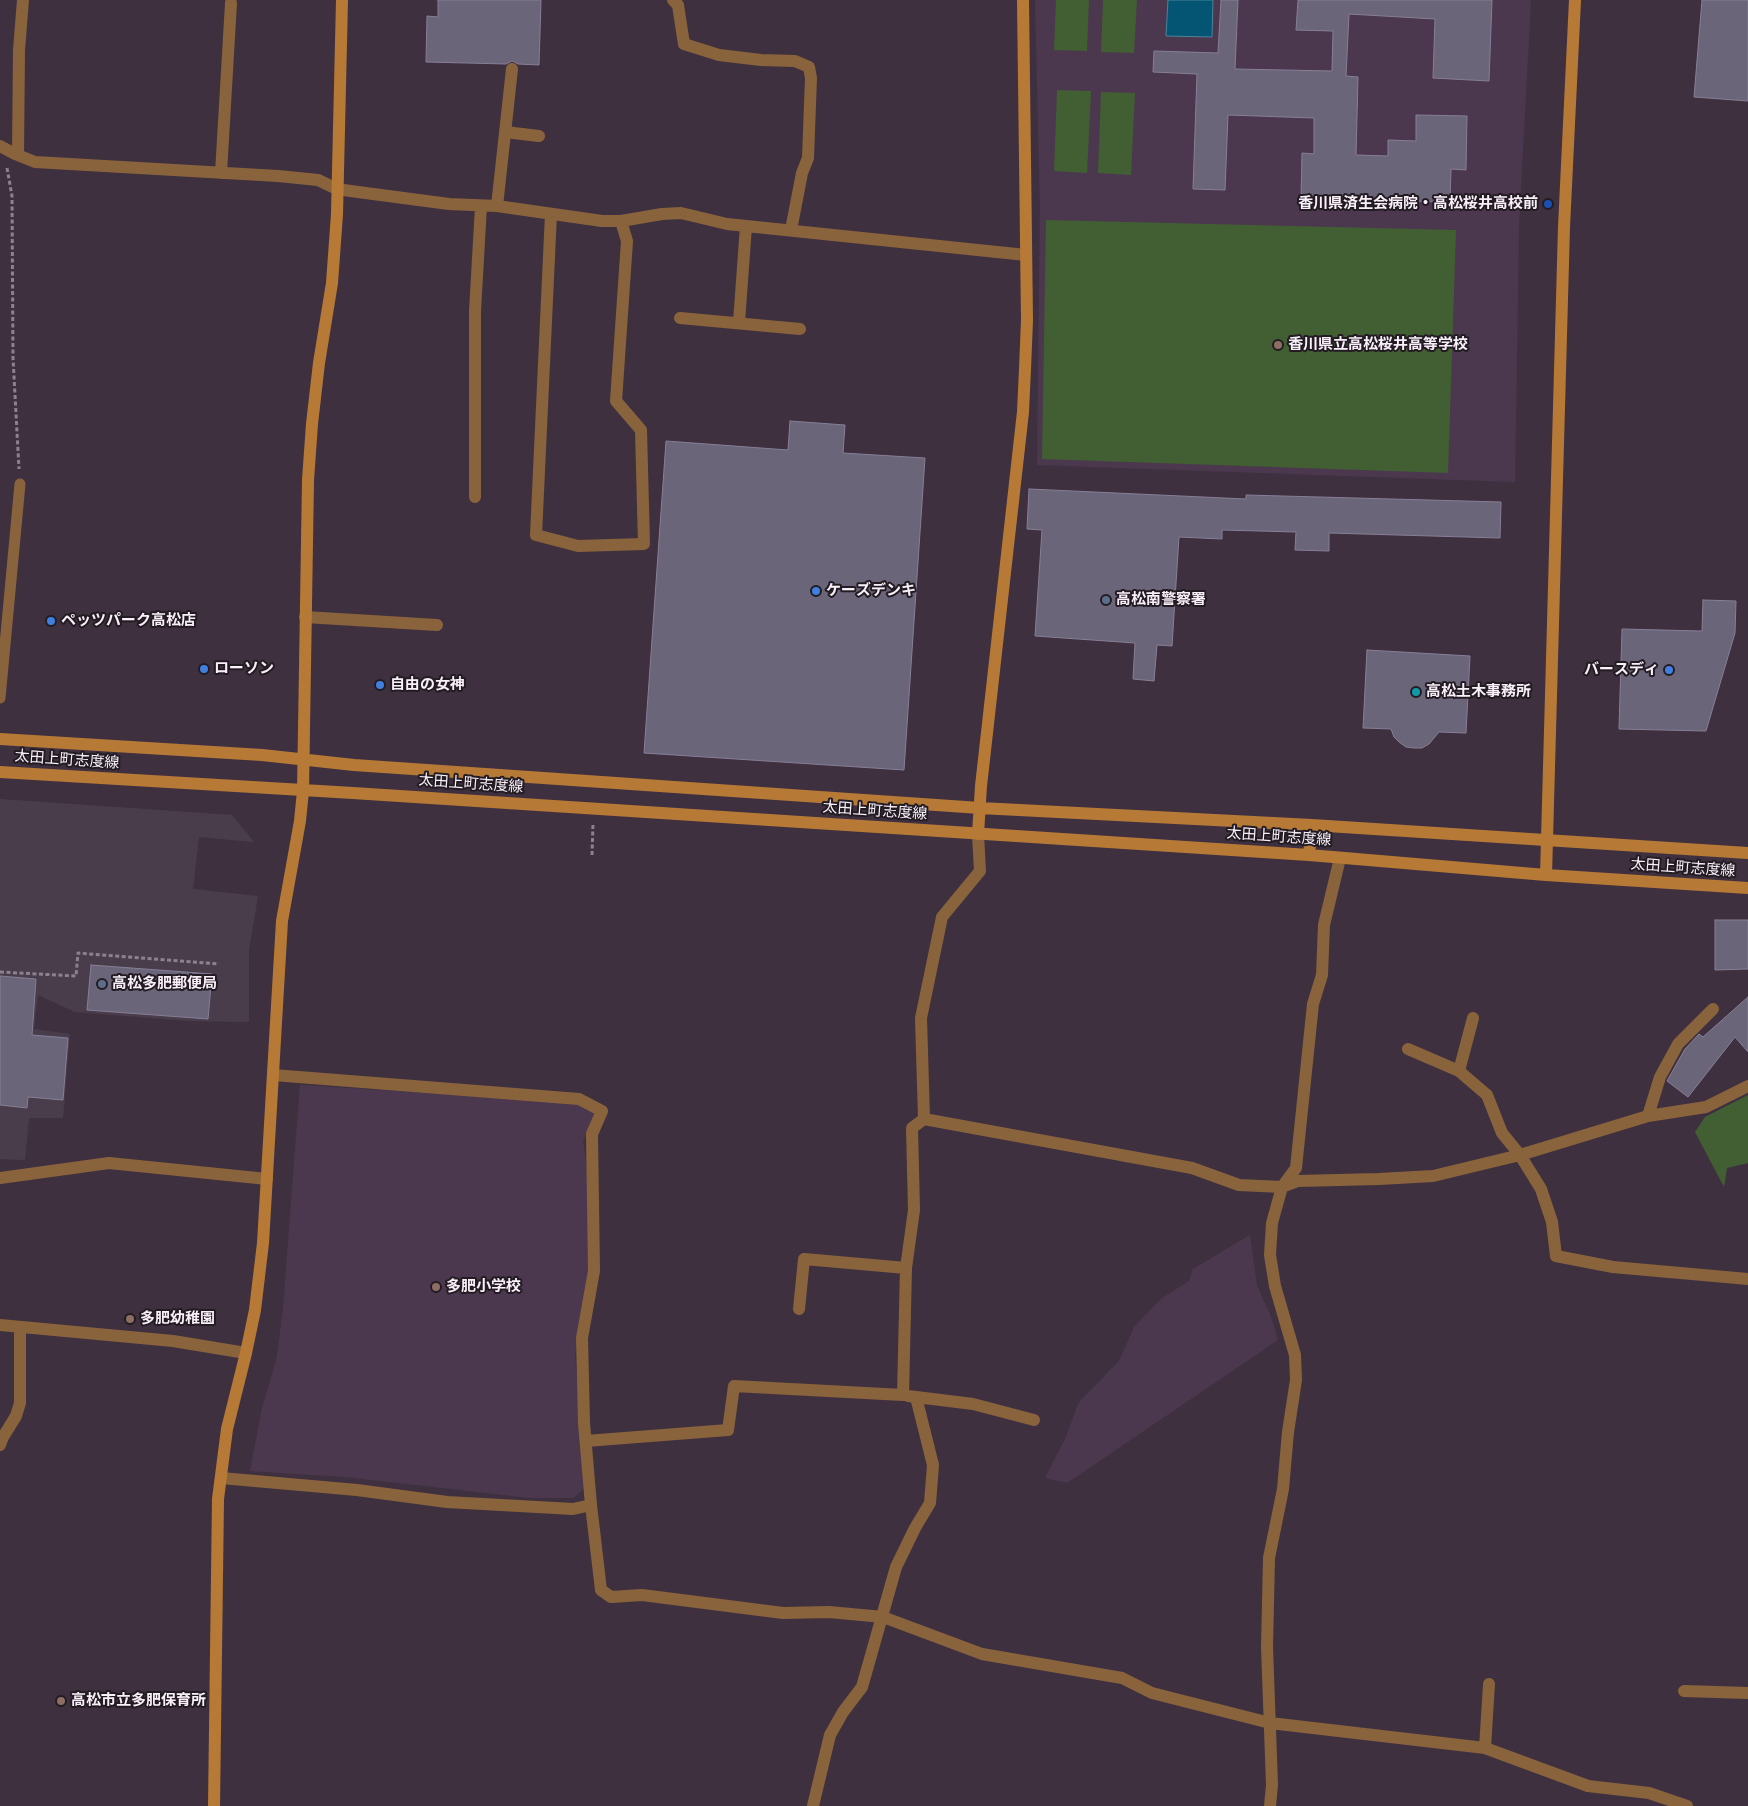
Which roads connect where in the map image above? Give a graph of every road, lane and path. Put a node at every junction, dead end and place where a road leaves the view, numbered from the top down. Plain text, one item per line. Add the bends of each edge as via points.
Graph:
1 (23, 0) edge
2 (342, 0) edge
3 (673, 0) edge
4 (1023, 0) edge
5 (1575, 0) edge
6 (231, 3) dead end
7 (512, 69) dead end
8 (505, 132) junction
9 (539, 136) dead end
10 (2, 147) edge
11 (18, 155) junction
12 (221, 173) junction
13 (337, 188) junction
14 (481, 206) junction
15 (497, 206) junction
16 (551, 214) junction
17 (621, 221) junction
18 (746, 226) junction
19 (791, 230) junction
20 (1026, 255) junction
21 (680, 318) dead end
22 (739, 322) junction
23 (800, 329) dead end
24 (20, 484) joint
25 (475, 497) dead end
26 (305, 617) junction
27 (436, 625) dead end
28 (0, 698) edge
29 (0, 739) edge
30 (302, 760) junction
31 (0, 772) edge
32 (303, 791) junction
33 (980, 808) junction
34 (593, 823) dead end
35 (1312, 825) junction
36 (978, 834) junction
37 (1548, 840) junction
38 (1748, 853) edge
39 (592, 855) dead end
40 (1310, 855) junction
41 (1340, 858) junction
42 (1546, 876) junction
43 (1748, 888) edge
44 (219, 964) dead end
45 (0, 972) edge
46 (1713, 1009) dead end
47 (1473, 1018) dead end
48 (1408, 1049) dead end
49 (1459, 1070) junction
50 (273, 1075) junction
51 (1748, 1086) edge
52 (1648, 1116) junction
53 (924, 1119) junction
54 (1520, 1155) junction
55 (0, 1178) edge
56 (267, 1179) junction
57 (1282, 1187) junction
58 (906, 1268) junction
59 (1748, 1279) edge
60 (799, 1309) dead end
61 (0, 1325) edge
62 (20, 1327) junction
63 (246, 1353) junction
64 (910, 1396) junction
65 (1034, 1420) dead end
66 (586, 1441) junction
67 (0, 1445) edge
68 (221, 1478) junction
69 (591, 1504) junction
70 (883, 1617) junction
71 (1489, 1684) dead end
72 (1684, 1691) dead end
73 (1748, 1693) edge
74 (1270, 1723) junction
75 (1485, 1748) junction
76 (214, 1806) edge
77 (813, 1806) edge
78 (1270, 1806) edge
79 (1687, 1806) edge

1 - 11 street
2 - 13 street
3 - 19 street via 678,5 684,44 719,55 795,61 809,67 808,158
4 - 20 street
5 - 37 street via 1564,227
6 - 12 street
7 - 8 street
8 - 9 street
8 - 15 street
10 - 11 street
10 - 24 path via 12,196 13,358
11 - 12 street via 34,162
12 - 13 street via 318,180
13 - 14 street
13 - 26 street via 332,283 318,363 312,424
14 - 15 street
14 - 25 street via 475,311
15 - 16 street
16 - 17 street
16 - 17 street via 536,535 578,546 644,544 641,430 616,401 627,240
17 - 18 street via 681,213
18 - 19 street
18 - 22 street
19 - 20 street
20 - 33 street via 1023,412
21 - 22 street
22 - 23 street
24 - 28 lane
26 - 27 street
26 - 30 street
29 - 30 street, 太田上町志度線
30 - 32 street
30 - 33 street, 太田上町志度線
31 - 32 street, 太田上町志度線
32 - 36 street, 太田上町志度線
32 - 50 street via 282,921
33 - 35 street, 太田上町志度線
33 - 36 street
34 - 39 path
35 - 37 street, 太田上町志度線
35 - 40 street
36 - 40 street, 太田上町志度線
36 - 53 street via 980,870 942,917 921,1018
37 - 38 street, 太田上町志度線
37 - 42 street
40 - 41 street, 太田上町志度線
41 - 42 street, 太田上町志度線
41 - 57 street via 1324,925 1322,975 1313,1004 1296,1168
42 - 43 street, 太田上町志度線
44 - 45 path via 78,953 76,976
46 - 52 street via 1678,1044 1660,1077
47 - 49 street
48 - 49 street
49 - 54 street via 1487,1095 1502,1133
50 - 56 street
50 - 66 street via 579,1099 602,1111 592,1134 594,1271 582,1338
51 - 52 street via 1706,1107
52 - 54 street
53 - 57 street via 1192,1168 1239,1185
53 - 58 street via 912,1128 914,1210
54 - 57 street via 1433,1176 1298,1181
54 - 59 street via 1541,1189 1552,1222 1556,1256 1613,1267
55 - 56 street via 109,1163
56 - 63 street via 255,1310
57 - 74 street via 1272,1224 1270,1255 1275,1286 1295,1355 1296,1380 1283,1489 1269,1558 1267,1646
58 - 60 street via 804,1259
58 - 64 street
61 - 62 street
62 - 63 street via 173,1341
62 - 67 street via 20,1403
63 - 68 street via 227,1429
64 - 65 street via 973,1404
64 - 66 street via 734,1386 728,1430
64 - 70 street via 933,1465 930,1503 896,1567
66 - 69 street
68 - 69 street via 447,1502 574,1509
68 - 76 street via 218,1499
69 - 70 street via 601,1590 611,1597 642,1595 783,1613 829,1612
70 - 74 street via 982,1654 1122,1678 1152,1693
70 - 77 street via 862,1687 830,1735
71 - 75 street
72 - 73 street
74 - 75 street
74 - 78 street
75 - 79 street via 1588,1786 1649,1793

